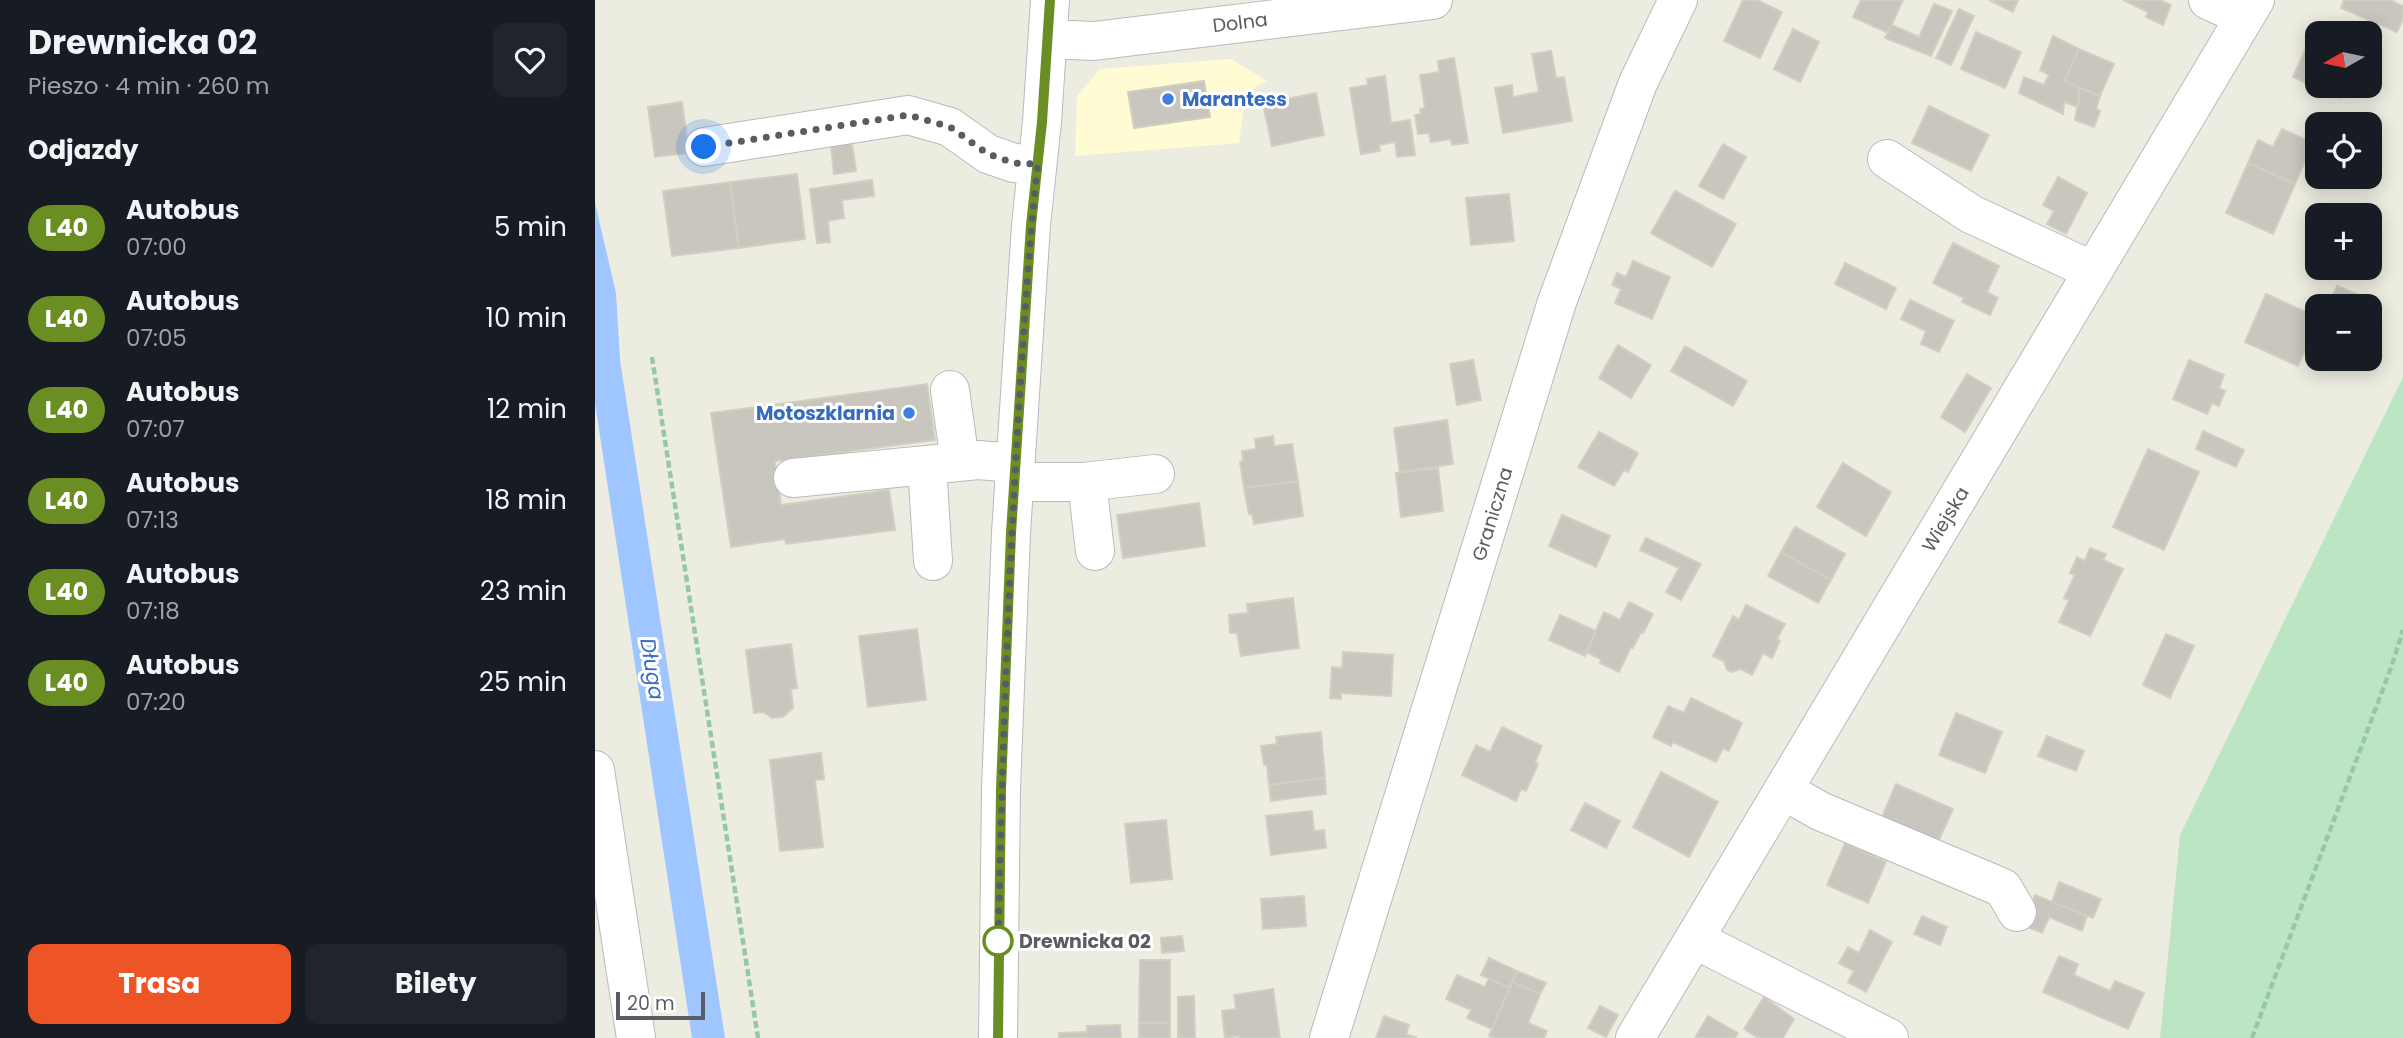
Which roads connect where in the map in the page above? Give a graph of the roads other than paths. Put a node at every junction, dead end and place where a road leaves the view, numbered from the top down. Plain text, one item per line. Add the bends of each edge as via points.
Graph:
1 (1050, 0) edge
2 (1433, 0) edge
3 (1678, 0) edge
4 (2208, 0) edge
5 (2250, 9) edge
6 (1048, 39) junction
7 (704, 147) dead end
8 (1887, 159) dead end
9 (1038, 164) junction
10 (2093, 271) junction
11 (950, 390) dead end
12 (944, 463) junction
13 (1015, 472) junction
14 (1155, 474) dead end
15 (793, 478) dead end
16 (1087, 482) junction
17 (1095, 551) dead end
18 (933, 561) dead end
19 (595, 770) edge
20 (1783, 790) junction
21 (2017, 912) dead end
22 (1694, 939) junction
23 (636, 1038) edge
24 (998, 1038) edge
25 (1329, 1038) edge
26 (1635, 1038) edge
27 (1889, 1038) edge

1 - 6 street
2 - 6 street, Dolna via 1094,41
3 - 25 street, Graniczna via 1638,83 1557,302
4 - 5 street
5 - 10 street, Wiejska
6 - 9 street
7 - 9 street via 908,115 950,127 988,154 1014,163
8 - 10 street via 1971,215
9 - 13 street
10 - 20 street, Wiejska
11 - 12 street
12 - 13 street via 978,460
12 - 15 street
12 - 18 street
13 - 16 street
13 - 24 street via 1002,776
14 - 16 street
16 - 17 street
19 - 23 street
20 - 21 street via 1820,811 2003,888
20 - 22 street, Wiejska
22 - 26 street, Wiejska
22 - 27 street

